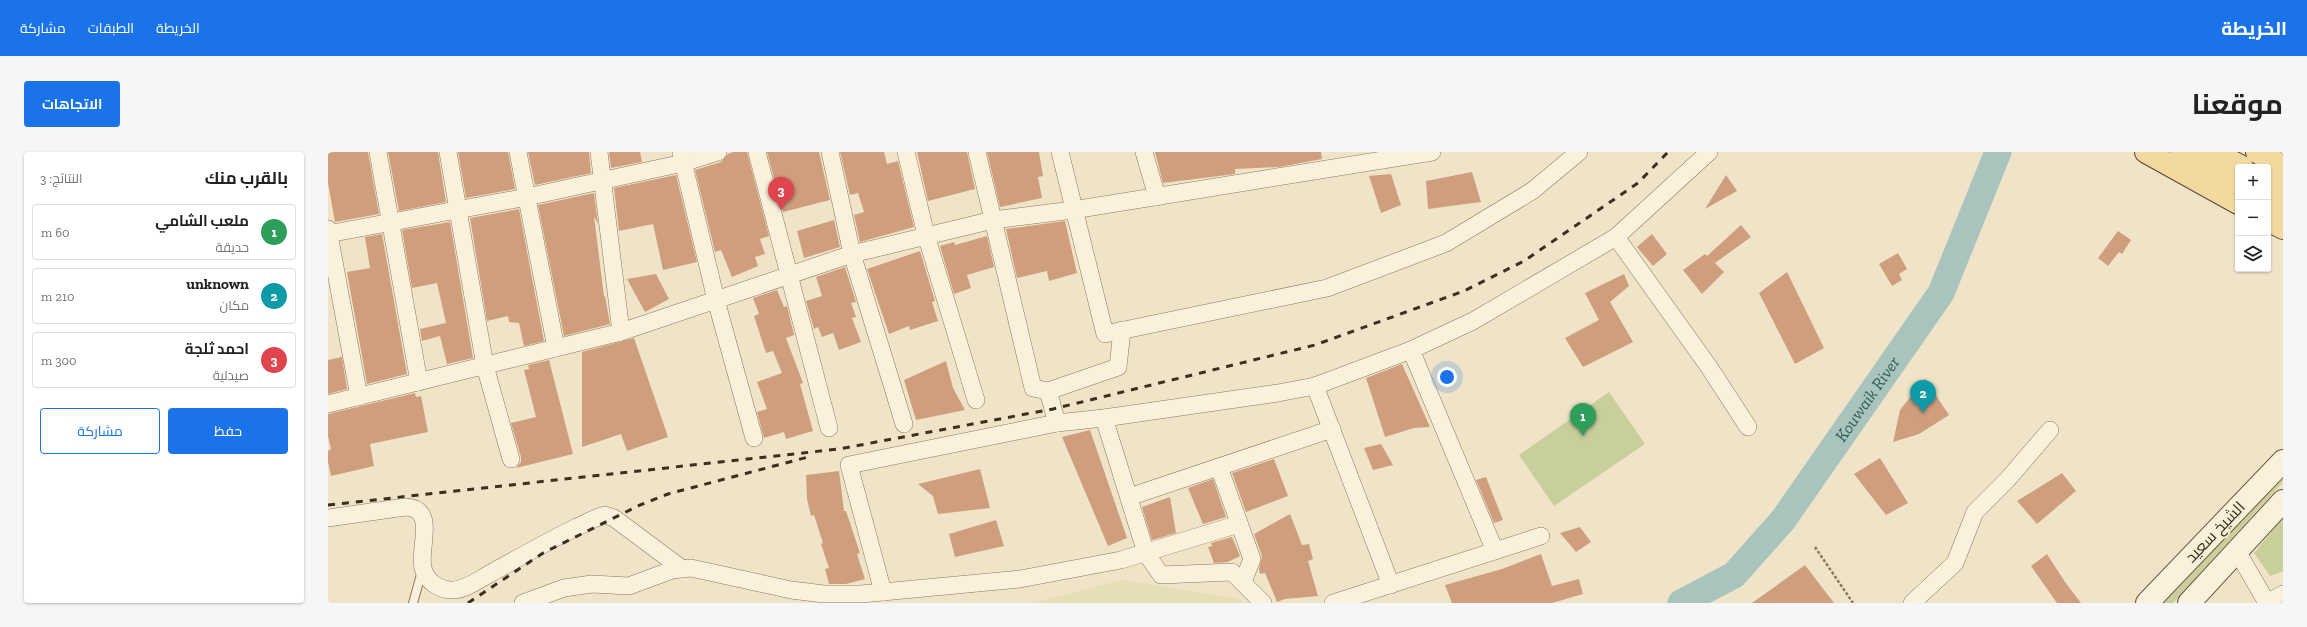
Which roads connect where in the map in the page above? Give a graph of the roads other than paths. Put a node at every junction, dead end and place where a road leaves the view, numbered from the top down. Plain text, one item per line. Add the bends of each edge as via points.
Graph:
1 (378, 152) edge
2 (448, 152) edge
3 (518, 152) edge
4 (599, 152) edge
5 (718, 152) edge
6 (757, 152) edge
7 (830, 152) edge
8 (906, 152) edge
9 (977, 152) edge
10 (1060, 152) edge
11 (1144, 152) edge
12 (1579, 152) edge
13 (1709, 152) edge
14 (2146, 152) edge
15 (2181, 152) edge
16 (2214, 152) edge
17 (2257, 152) edge
18 (1421, 153) edge
19 (682, 158) edge
20 (2236, 164) edge
21 (2283, 166) edge
22 (602, 181) junction
23 (2235, 181) edge
24 (2271, 183) edge
25 (2283, 190) edge
26 (527, 197) junction
27 (1157, 197) junction
28 (2270, 200) edge
29 (2235, 201) edge
30 (2283, 207) edge
31 (458, 210) junction
32 (1073, 210) junction
33 (993, 220) junction
34 (391, 222) junction
35 (2271, 222) edge
36 (2283, 228) edge
37 (328, 232) edge
38 (926, 235) junction
39 (1616, 237) junction
40 (852, 254) junction
41 (788, 274) junction
42 (716, 300) junction
43 (1122, 330) junction
44 (621, 332) junction
45 (556, 348) junction
46 (1411, 350) junction
47 (485, 366) junction
48 (419, 382) junction
49 (1315, 386) junction
50 (1048, 391) junction
51 (359, 397) junction
52 (976, 400) dead end
53 (328, 404) edge
54 (1104, 418) junction
55 (1057, 423) junction
56 (904, 424) dead end
57 (1748, 427) dead end
58 (829, 428) dead end
59 (1332, 429) junction
60 (2050, 430) dead end
61 (754, 438) dead end
62 (512, 459) dead end
63 (2283, 461) edge
64 (1219, 467) junction
65 (1129, 497) junction
66 (2283, 501) edge
67 (328, 518) edge
68 (1240, 524) junction
69 (1541, 536) dead end
70 (1495, 551) junction
71 (2237, 551) junction
72 (1146, 554) junction
73 (423, 568) junction
74 (681, 568) junction
75 (1243, 582) junction
76 (1391, 584) junction
77 (883, 592) junction
78 (2283, 594) edge
79 (413, 603) edge
80 (523, 603) edge
81 (1263, 603) edge
82 (1333, 603) edge
83 (1912, 603) edge
84 (2147, 603) edge
85 (2189, 603) edge
86 (2267, 603) edge

1 - 34 street
2 - 31 street
3 - 26 street
4 - 22 street
5 - 19 street
6 - 41 street
7 - 40 street
8 - 38 street
9 - 33 street
10 - 32 street
11 - 27 street
12 - 43 street via 1532,191 1446,243 1327,288
13 - 39 street
14 - 29 main road
15 - 23 main road
16 - 20 main road
17 - 21 main road
18 - 27 street
19 - 22 street
19 - 42 street
22 - 26 street
22 - 44 street
24 - 25 main road
26 - 31 street
26 - 45 street
27 - 32 street
28 - 30 main road
31 - 34 street
31 - 47 street
32 - 33 street
32 - 43 street via 1105,334
33 - 38 street
33 - 50 street via 1033,388
34 - 37 street
34 - 48 street
35 - 36 main road
37 - 51 street
38 - 40 street
38 - 52 street
39 - 46 street via 1473,321
39 - 57 street via 1709,366
40 - 41 street
40 - 56 street
41 - 42 street
41 - 58 street
42 - 44 street
42 - 61 street
43 - 50 street via 1118,367
44 - 45 street
45 - 47 street
46 - 49 street
46 - 70 street
47 - 48 street
47 - 62 street
48 - 51 street
49 - 54 street via 1278,394
49 - 59 street
50 - 55 street
51 - 53 street
54 - 55 street
54 - 65 street
55 - 77 street via 849,466
59 - 64 street
59 - 76 street
60 - 83 street via 2007,480 1975,512 1955,563
63 - 84 main road, الشيخ سعيد
64 - 65 street
64 - 68 street
65 - 72 street
66 - 71 main road, الشيخ سعيد
67 - 73 street via 405,507 415,509 422,515 425,524
68 - 72 street
68 - 75 street via 1252,559
69 - 70 street
70 - 76 street
71 - 85 main road, الشيخ سعيد
71 - 86 street
72 - 75 street via 1161,575 1232,572
72 - 77 street via 1020,579
73 - 74 street via 434,584 443,589 462,588 565,533 605,516 618,520
73 - 79 lane
74 - 77 street via 700,569 808,593 841,595
74 - 80 street via 629,586 579,585 549,592
75 - 81 street
76 - 82 street
78 - 86 street

